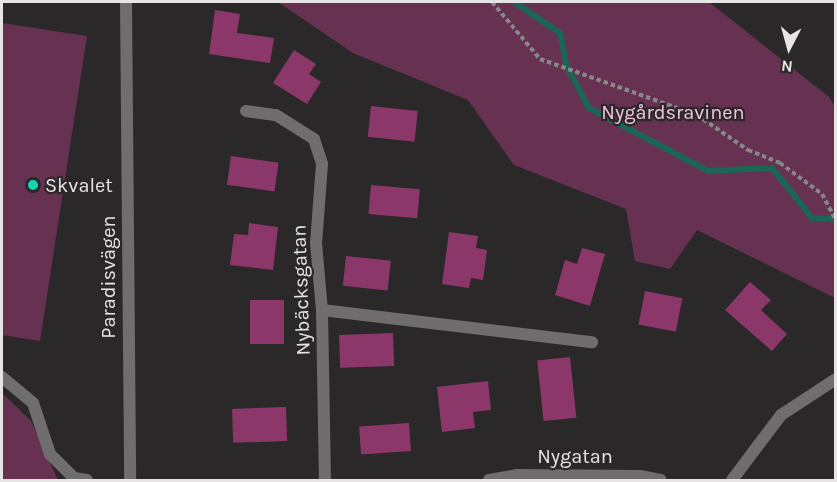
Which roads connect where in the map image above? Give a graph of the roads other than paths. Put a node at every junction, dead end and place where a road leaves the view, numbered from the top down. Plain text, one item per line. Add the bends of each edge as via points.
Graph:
1 (126, 2) edge
2 (246, 111) dead end
3 (322, 310) junction
4 (592, 342) dead end
5 (2, 377) edge
6 (836, 378) edge
7 (87, 480) edge
8 (130, 480) edge
9 (325, 480) edge
10 (489, 480) edge
11 (661, 480) edge
12 (732, 480) edge

1 - 8 street, Paradisvägen
2 - 3 street, Nybäcksgatan via 276,116 314,139 322,164 316,243
3 - 4 street
3 - 9 street, Nybäcksgatan
5 - 7 street via 33,403 50,454 74,478
6 - 12 street via 781,416
10 - 11 street, Nygatan via 516,475 640,476

